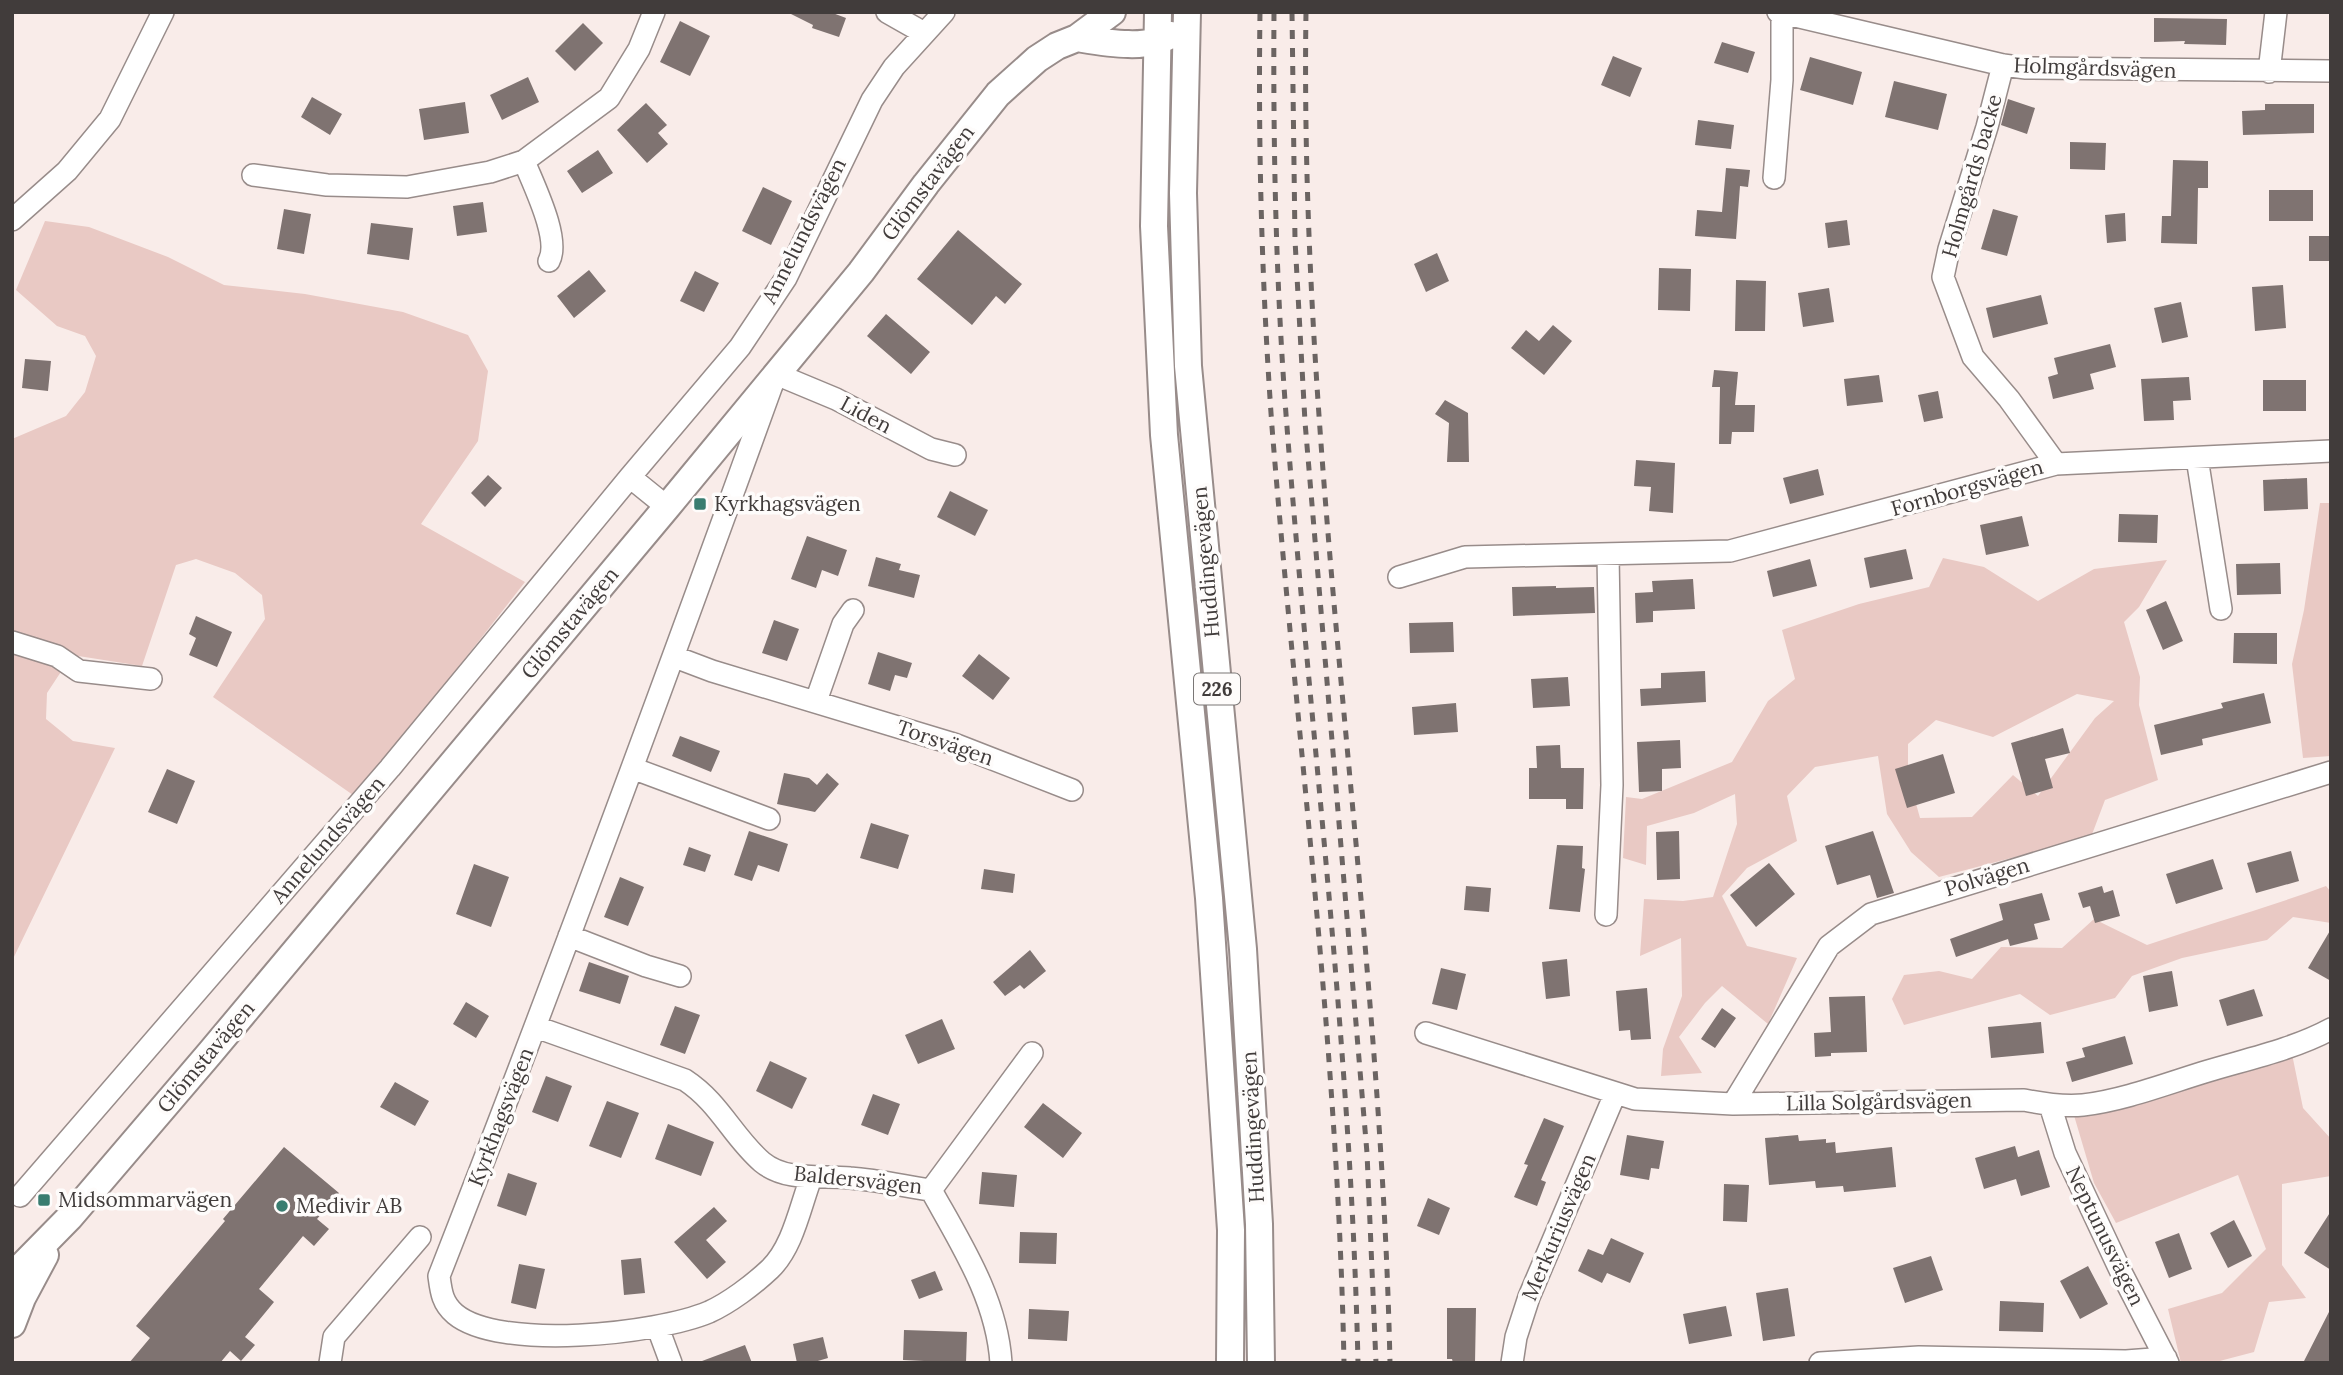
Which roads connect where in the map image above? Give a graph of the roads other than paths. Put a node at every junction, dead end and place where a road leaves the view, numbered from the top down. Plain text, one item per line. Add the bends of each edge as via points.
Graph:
1 (163, 12) edge
2 (654, 12) edge
3 (887, 12) edge
4 (944, 12) edge
5 (1112, 12) edge
6 (1158, 12) edge
7 (2276, 12) edge
8 (1187, 13) edge
9 (1780, 13) edge
10 (924, 33) junction
11 (1077, 38) junction
12 (1156, 41) junction
13 (2003, 65) junction
14 (2331, 71) edge
15 (2269, 72) junction
16 (524, 161) junction
17 (253, 175) dead end
18 (1774, 178) dead end
19 (12, 220) edge
20 (550, 261) dead end
21 (776, 374) junction
22 (2331, 451) edge
23 (955, 455) dead end
24 (2197, 457) junction
25 (2056, 464) junction
26 (630, 477) junction
27 (667, 507) junction
28 (1608, 555) junction
29 (1399, 577) dead end
30 (2221, 609) dead end
31 (853, 610) dead end
32 (12, 642) edge
33 (676, 657) junction
34 (151, 679) dead end
35 (816, 701) junction
36 (632, 768) junction
37 (2331, 772) edge
38 (1072, 790) dead end
39 (769, 820) dead end
40 (1605, 915) dead end
41 (569, 936) junction
42 (680, 976) dead end
43 (536, 1027) junction
44 (2331, 1029) edge
45 (1426, 1033) dead end
46 (1032, 1053) dead end
47 (1615, 1094) junction
48 (1733, 1104) junction
49 (2050, 1105) junction
50 (811, 1178) junction
51 (930, 1190) junction
52 (20, 1196) dead end
53 (69, 1218) junction
54 (420, 1237) dead end
55 (12, 1276) edge
56 (12, 1325) edge
57 (657, 1328) junction
58 (2167, 1360) edge
59 (330, 1363) edge
60 (671, 1363) edge
61 (1001, 1363) edge
62 (1230, 1363) edge
63 (1261, 1363) edge
64 (1512, 1363) edge
65 (1820, 1363) edge

1 - 19 street via 110,119 67,171
2 - 16 street via 639,49 609,98
3 - 10 street
4 - 10 street, Annelundsvägen
5 - 11 main road, Glömstavägen
6 - 12 main road, Huddingevägen / 226
7 - 15 street
8 - 12 main road via 1167,38
8 - 63 main road, Huddingevägen / 226 via 1183,193 1188,366 1243,949 1259,1224
9 - 13 street, Holmgårdsvägen
9 - 18 street, Holmgårdsvägen via 1782,80
10 - 26 street, Annelundsvägen via 872,100 786,278 740,347
11 - 12 main road via 1119,44
11 - 21 main road, Glömstavägen via 1037,59 998,94
12 - 62 main road, Huddingevägen / 226 via 1154,226 1164,435 1209,898 1231,1230
13 - 15 street, Holmgårdsvägen
13 - 25 street, Holmgårds backe via 1943,277 1973,357
14 - 15 street, Holmgårdsvägen
16 - 17 street via 407,187
16 - 20 street via 548,222
21 - 23 street, Liden via 836,399 931,449
21 - 27 main road, Glömstavägen
21 - 33 street, Kyrkhagsvägen
22 - 24 street, Fornborgsvägen
24 - 25 street, Fornborgsvägen
24 - 30 street
25 - 28 street, Fornborgsvägen via 1730,551
26 - 27 street
26 - 52 street, Annelundsvägen via 390,768
27 - 53 main road, Glömstavägen
28 - 29 street, Fornborgsvägen via 1465,557
28 - 40 street via 1612,785
31 - 35 street via 843,624
32 - 34 street via 57,656 79,671
33 - 35 street, Torsvägen
33 - 36 street, Kyrkhagsvägen
35 - 38 street, Torsvägen via 954,744
36 - 39 street
36 - 41 street, Kyrkhagsvägen
37 - 48 street, Polvägen via 1871,914 1829,946
41 - 42 street
41 - 43 street, Kyrkhagsvägen
43 - 50 street, Baldersvägen via 685,1080 702,1091 764,1164
43 - 57 street, Kyrkhagsvägen via 439,1276 443,1299 467,1322 526,1334 592,1335
44 - 49 street, Lilla Solgårdsvägen via 2127,1095 2083,1105
45 - 47 street, Lilla Solgårdsvägen
46 - 51 street, Baldersvägen
47 - 48 street, Lilla Solgårdsvägen
47 - 64 street, Merkuriusvägen via 1529,1297
48 - 49 street, Lilla Solgårdsvägen via 2024,1100
49 - 58 street, Neptunusvägen via 2065,1153
50 - 51 street, Baldersvägen via 850,1178
50 - 57 street via 782,1255 769,1269 709,1312
51 - 61 street via 970,1260 998,1332
53 - 55 main road, Glömstavägen
53 - 56 main road, Glömstavägen via 39,1265
54 - 59 street via 334,1337
57 - 60 street
58 - 65 street via 1919,1357

